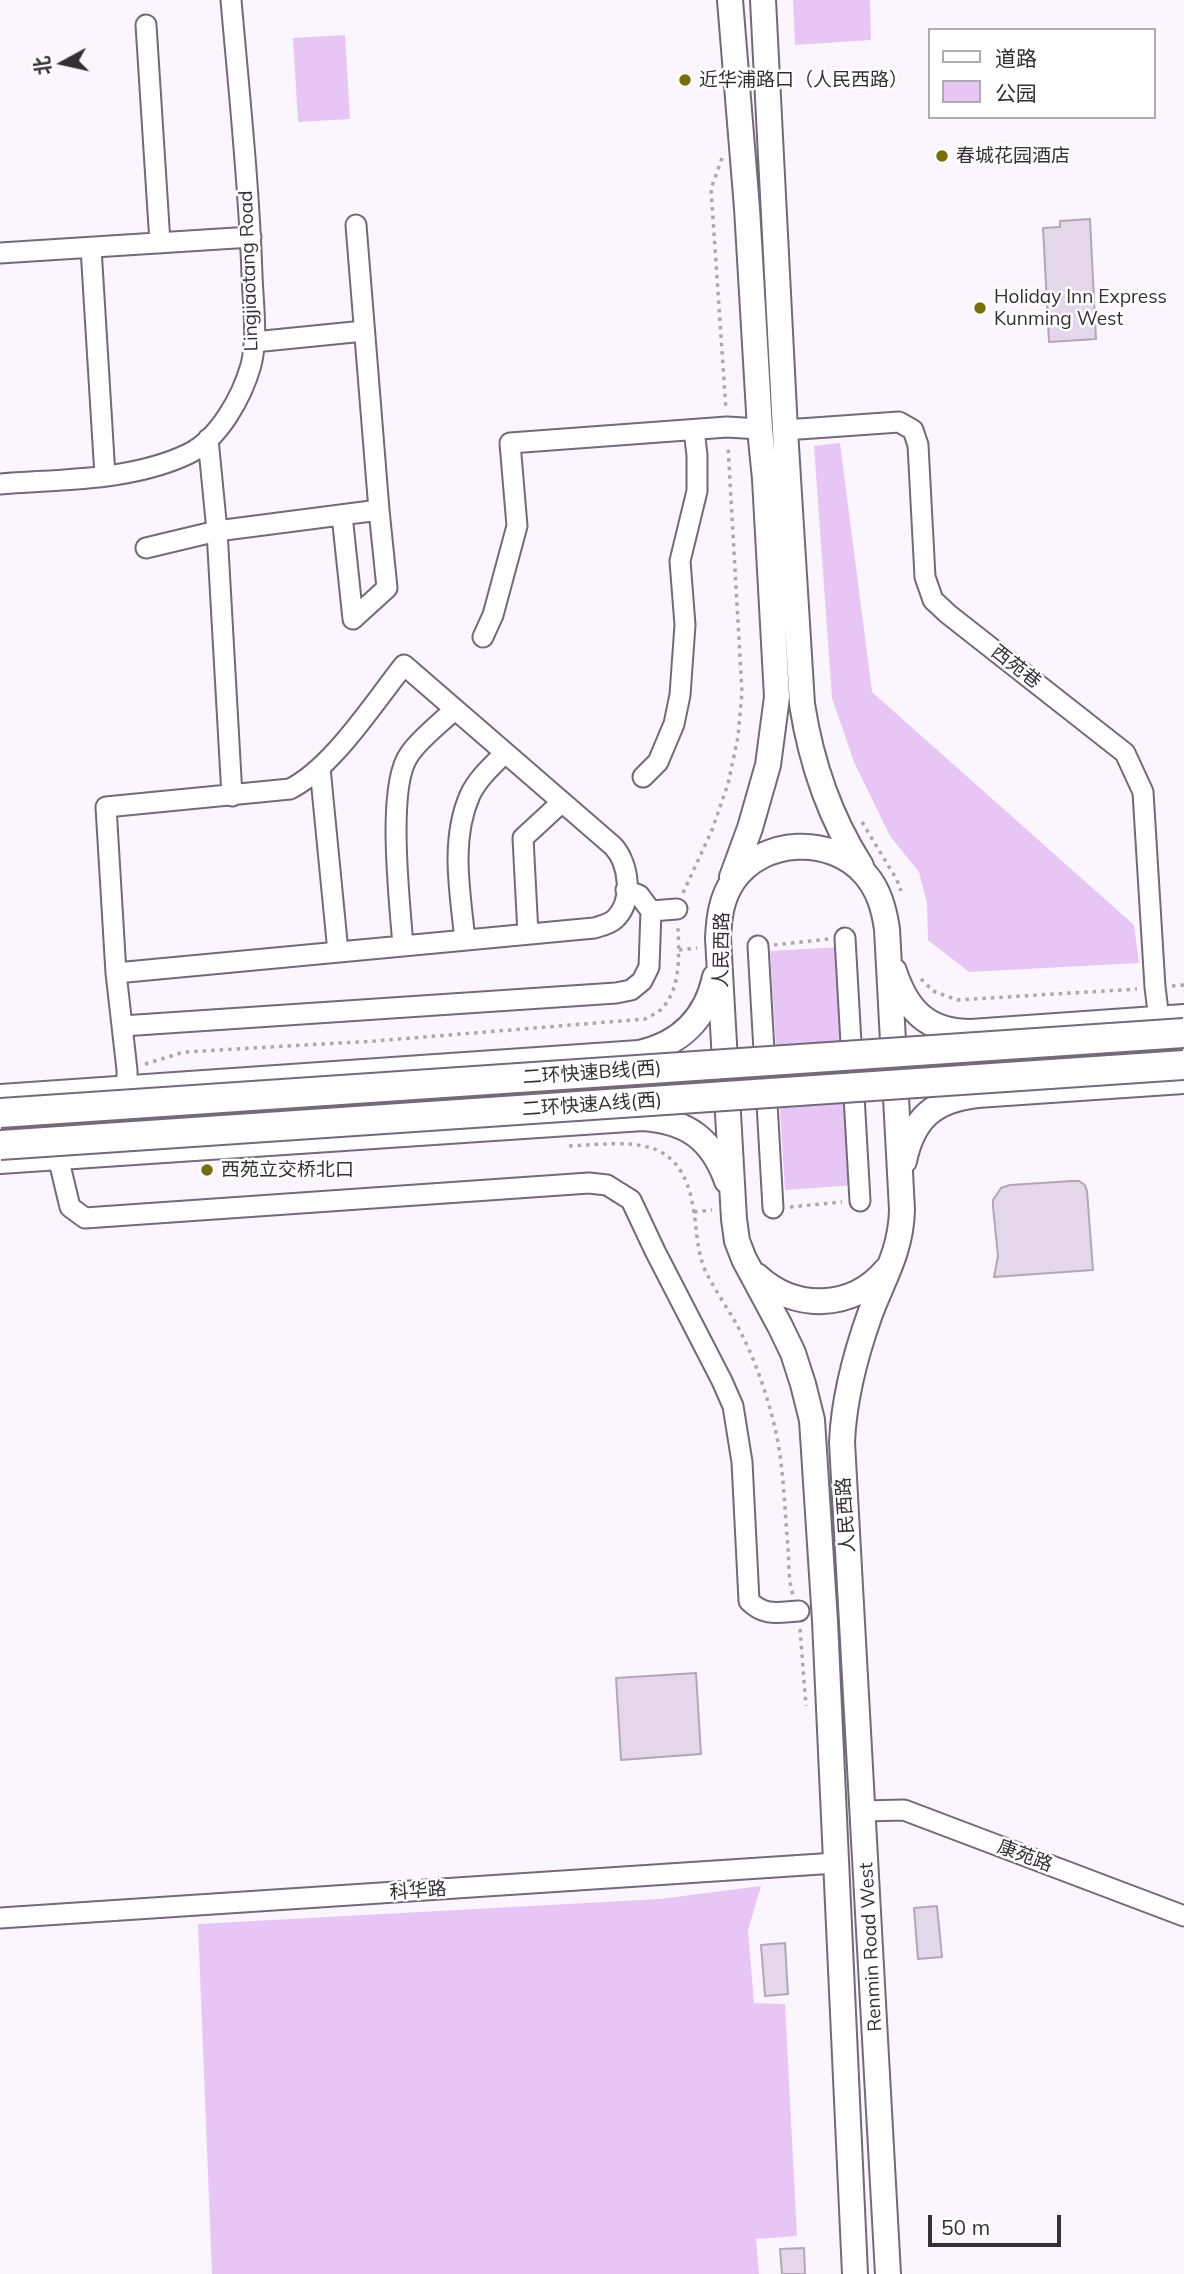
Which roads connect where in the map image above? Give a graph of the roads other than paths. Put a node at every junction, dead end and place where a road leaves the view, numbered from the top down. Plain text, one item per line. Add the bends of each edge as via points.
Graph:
1 (231, 0) edge
2 (730, 0) edge
3 (763, 0) edge
4 (146, 25) dead end
5 (356, 225) dead end
6 (251, 237) junction
7 (160, 243) junction
8 (91, 248) junction
9 (0, 253) edge
10 (364, 331) junction
11 (254, 342) junction
12 (760, 429) junction
13 (694, 430) junction
14 (785, 430) junction
15 (208, 439) junction
16 (105, 476) junction
17 (0, 484) edge
18 (379, 510) junction
19 (342, 514) junction
20 (217, 531) junction
21 (146, 548) dead end
22 (484, 636) dead end
23 (455, 709) junction
24 (505, 753) junction
25 (320, 768) junction
26 (643, 776) dead end
27 (232, 796) junction
28 (562, 802) junction
29 (626, 890) junction
30 (876, 890) junction
31 (724, 897) junction
32 (677, 909) road end
33 (651, 911) junction
34 (887, 929) junction
35 (528, 934) junction
36 (845, 938) road end
37 (465, 940) junction
38 (711, 943) junction
39 (403, 946) junction
40 (758, 946) road end
41 (338, 952) junction
42 (116, 973) junction
43 (1172, 1018) edge
44 (122, 1026) junction
45 (1053, 1026) junction
46 (1184, 1033) edge
47 (494, 1064) junction
48 (1184, 1065) edge
49 (127, 1079) junction
50 (1184, 1081) edge
51 (1055, 1090) junction
52 (0, 1097) edge
53 (0, 1113) edge
54 (498, 1127) junction
55 (0, 1144) edge
56 (58, 1157) junction
57 (0, 1161) edge
58 (860, 1201) road end
59 (774, 1209) road end
60 (902, 1210) junction
61 (728, 1214) junction
62 (896, 1251) junction
63 (744, 1259) junction
64 (799, 1611) road end
65 (863, 1811) junction
66 (836, 1863) junction
67 (1184, 1916) edge
68 (0, 1918) edge
69 (855, 2274) edge
70 (888, 2274) edge

1 - 6 street, Lingjiaotang Road
2 - 12 main road
3 - 14 main road
4 - 7 street
5 - 10 street
6 - 7 street
6 - 11 street, Lingjiaotang Road
7 - 8 street
8 - 9 street
8 - 16 street
10 - 11 street
10 - 18 street
11 - 15 street, Lingjiaotang Road via 236,405
12 - 13 street
12 - 31 main road via 776,714 760,797
13 - 22 street via 510,443 517,526
13 - 26 street via 697,491 680,561 685,625 680,695 658,762
14 - 30 main road via 806,726 830,807
14 - 43 street, 西苑巷 via 898,422 913,430 918,445 925,578 933,600 1125,753 1143,792 1155,987
15 - 16 street, Lingjiaotang Road via 190,453 149,468
15 - 20 street
16 - 17 street, Lingjiaotang Road
18 - 19 street
18 - 19 street via 387,588 353,619
19 - 20 street
20 - 21 street
20 - 27 street
23 - 24 street
23 - 25 street via 404,665
23 - 39 street via 409,754 402,769 396,831
24 - 28 street
24 - 37 street via 471,793 461,822 458,846
25 - 27 street via 290,789
25 - 41 street
27 - 42 street via 106,807
28 - 29 street via 621,855 627,869
28 - 35 street via 523,838
29 - 33 street via 639,895
29 - 35 street via 624,906 614,920 594,928
30 - 31 main road, 人民西路 via 853,863 806,846 758,858 744,868
30 - 34 main road, 人民西路
31 - 38 main road, 人民西路
32 - 33 street
33 - 44 street via 649,967 631,990
34 - 45 main road via 901,990 931,1024 960,1032
34 - 60 main road, 人民西路
35 - 37 street
36 - 58 street
37 - 39 street
38 - 47 main road via 716,976 705,1007 687,1031 670,1043 639,1053
38 - 61 main road, 人民西路
39 - 41 street
40 - 59 street
41 - 42 street
42 - 44 street
43 - 45 main road
44 - 49 street
45 - 51 main road via 1031,1040 1026,1062 1037,1082
46 - 53 highway, 二环快速B线(西), bridge
47 - 49 main road
47 - 54 main road via 514,1070 526,1090 521,1113
48 - 55 highway, 二环快速A线(西), bridge
49 - 52 main road
50 - 51 main road
51 - 60 main road via 965,1096 928,1112 908,1143
54 - 56 main road
54 - 61 main road via 643,1118 674,1123 700,1138 719,1161 730,1193
56 - 57 main road
56 - 64 street via 70,1207 85,1218 607,1185 631,1200 733,1406 742,1462 749,1601 772,1612
60 - 62 main road, 人民西路
61 - 63 main road, 人民西路
62 - 63 main road, 人民西路 via 882,1274 863,1290 815,1302 767,1286
62 - 65 main road, 人民西路 via 858,1351 843,1424
63 - 66 main road, 人民西路 via 793,1353 812,1420
65 - 67 street, 康苑路 via 904,1810
65 - 70 main road, Renmin Road West
66 - 68 street, 科华路
66 - 69 main road, Renmin Road West

